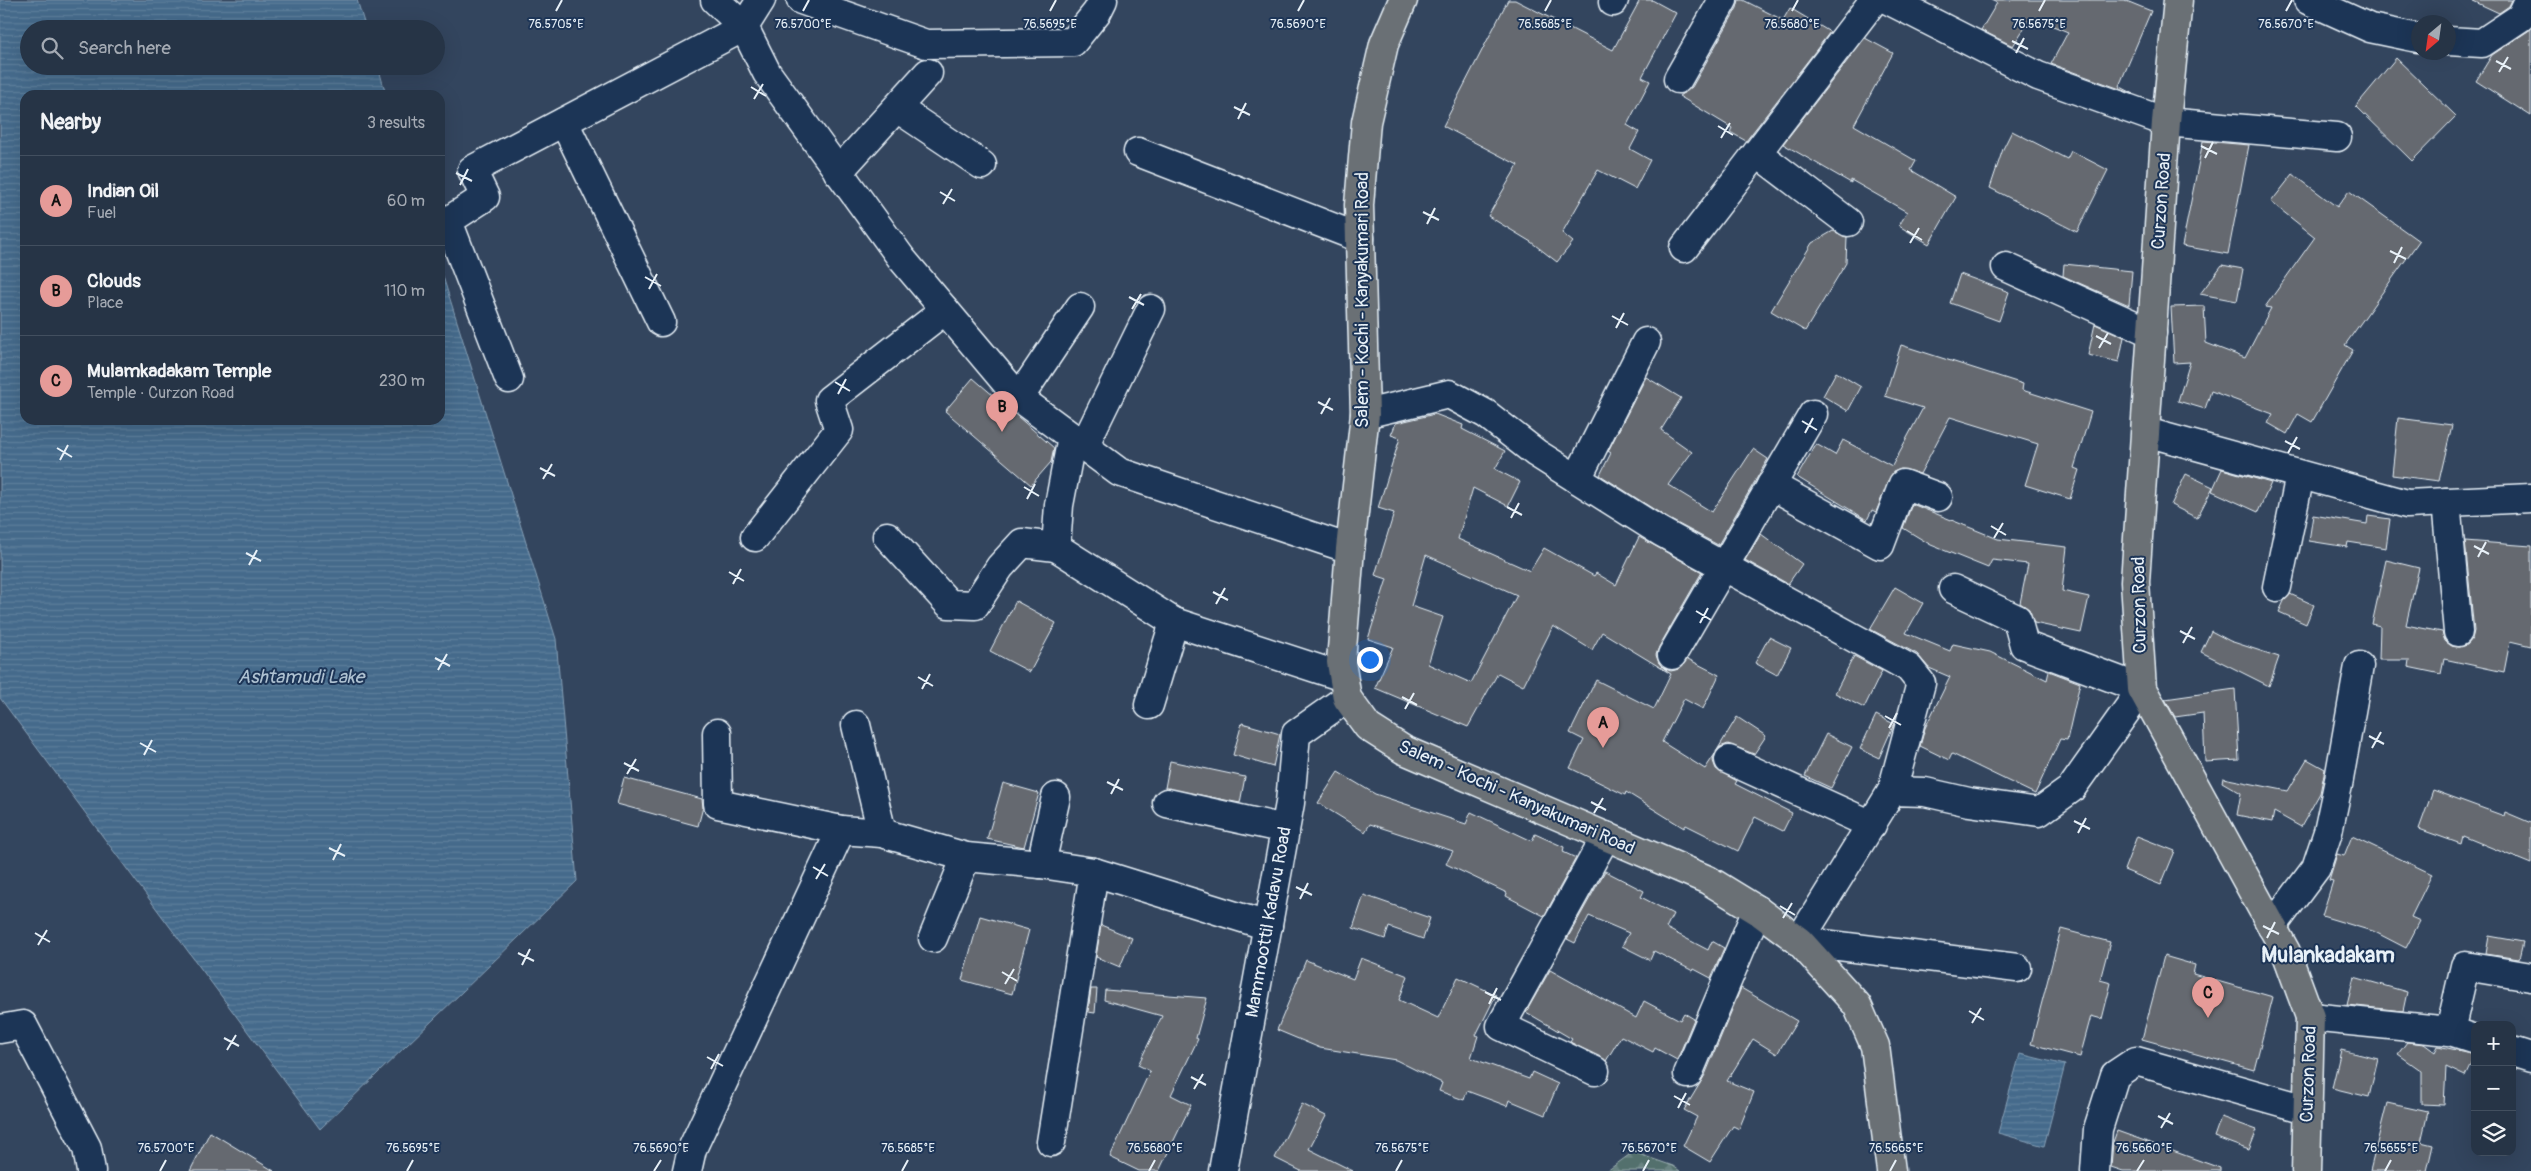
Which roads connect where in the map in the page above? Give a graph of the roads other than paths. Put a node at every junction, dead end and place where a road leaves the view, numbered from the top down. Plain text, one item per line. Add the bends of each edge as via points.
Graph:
1 (716, 0) edge
2 (761, 0) edge
3 (800, 0) edge
4 (1104, 0) edge
5 (1403, 0) edge
6 (1723, 0) edge
7 (1874, 0) edge
8 (1888, 0) edge
9 (2178, 0) edge
10 (2308, 0) edge
11 (2529, 0) edge
12 (744, 28) junction
13 (2411, 37) edge
14 (2456, 41) edge
15 (928, 73) dead end
16 (1678, 79) dead end
17 (897, 108) junction
18 (564, 122) junction
19 (2166, 122) junction
20 (2337, 137) dead end
21 (1138, 152) dead end
22 (1757, 153) junction
23 (982, 165) dead end
24 (838, 172) junction
25 (1848, 222) dead end
26 (1360, 238) junction
27 (1684, 248) dead end
28 (2006, 267) dead end
29 (1080, 307) dead end
30 (1151, 309) dead end
31 (945, 310) junction
32 (661, 322) dead end
33 (2152, 333) junction
34 (1646, 342) dead end
35 (510, 379) dead end
36 (1019, 398) junction
37 (1365, 414) junction
38 (1813, 414) dead end
39 (2146, 432) junction
40 (1078, 442) junction
41 (2300, 475) junction
42 (1577, 479) junction
43 (1772, 485) junction
44 (1938, 497) dead end
45 (2531, 498) edge
46 (2446, 502) junction
47 (887, 536) dead end
48 (755, 537) dead end
49 (1056, 547) junction
50 (1350, 549) junction
51 (1724, 567) junction
52 (2277, 587) dead end
53 (1953, 589) dead end
54 (1174, 622) junction
55 (2458, 632) dead end
56 (1672, 655) dead end
57 (2359, 666) dead end
58 (1345, 688) junction
59 (2142, 689) junction
60 (1149, 705) dead end
61 (856, 724) dead end
62 (717, 733) dead end
63 (1729, 760) dead end
64 (1892, 791) junction
65 (1056, 797) dead end
66 (1167, 802) dead end
67 (1872, 824) junction
68 (1285, 829) junction
69 (840, 830) junction
70 (882, 833) junction
71 (1606, 836) junction
72 (966, 857) junction
73 (1041, 864) junction
74 (1094, 872) junction
75 (1757, 910) junction
76 (1268, 926) junction
77 (2272, 927) junction
78 (933, 938) dead end
79 (1799, 941) junction
80 (2017, 968) dead end
81 (2531, 977) edge
82 (2310, 1017) junction
83 (0, 1029) edge
84 (2462, 1035) edge
85 (2516, 1053) edge
86 (2531, 1058) edge
87 (1595, 1071) dead end
88 (1688, 1074) dead end
89 (2306, 1110) junction
90 (1051, 1142) dead end
91 (91, 1171) edge
92 (687, 1171) edge
93 (1223, 1171) edge
94 (1891, 1171) edge
95 (2095, 1171) edge
96 (2306, 1171) edge

1 - 12 street
2 - 12 street
3 - 4 street via 926,44 1073,42
5 - 26 main road, Salem - Kochi - Kanyakumari Road via 1384,44 1366,122 1359,205
6 - 16 street
7 - 22 street
8 - 19 street via 2038,76
9 - 19 main road, Curzon Road
10 - 13 street via 2370,28
11 - 14 street via 2521,17 2482,43
12 - 18 street
12 - 24 street via 767,73
15 - 17 street
17 - 23 street
17 - 24 street
18 - 32 street
18 - 35 street via 472,170 485,197 448,221
19 - 20 street
19 - 33 main road, Curzon Road
21 - 26 street
22 - 25 street
22 - 27 street
24 - 31 street
26 - 37 main road, Salem - Kochi - Kanyakumari Road
28 - 33 street
29 - 36 street
30 - 40 street
31 - 36 street
31 - 48 street via 829,400 839,430
33 - 39 main road, Curzon Road
34 - 42 street
36 - 40 street
37 - 42 street via 1449,394 1486,414 1536,453
37 - 50 main road, Salem - Kochi - Kanyakumari Road
38 - 43 street
39 - 41 street
39 - 59 main road, Curzon Road via 2135,582
40 - 49 street via 1059,505
40 - 50 street via 1119,472
41 - 46 street via 2407,504
41 - 52 street
42 - 51 street
43 - 44 street via 1880,545 1903,484
43 - 51 street
45 - 46 street
46 - 55 street
47 - 49 street via 950,604 975,604 1000,567 1022,543
49 - 54 street
50 - 58 main road, Salem - Kochi - Kanyakumari Road via 1341,662
51 - 56 street
51 - 64 street via 1909,668 1921,684
53 - 59 street via 2017,620 2024,645
54 - 58 street
54 - 60 street
57 - 77 street via 2328,832 2316,868
58 - 68 street, Mammoottil Kadavu Road via 1296,734
58 - 71 main road, Salem - Kochi - Kanyakumari Road via 1368,726 1404,750
59 - 64 street via 2071,789 2039,812 1925,792
59 - 77 main road, Curzon Road
61 - 70 street
62 - 69 street via 718,804
63 - 67 street
64 - 67 street
65 - 73 street
66 - 68 street
67 - 79 street
68 - 76 street, Mammoottil Kadavu Road
69 - 70 street
69 - 92 street via 692,1149
70 - 72 street
71 - 75 main road, Salem - Kochi - Kanyakumari Road via 1708,880
71 - 87 street via 1501,1026
72 - 73 street
72 - 78 street
73 - 74 street
74 - 76 street
74 - 90 street
75 - 79 main road, Salem - Kochi - Kanyakumari Road
75 - 88 street
76 - 93 street, Mammoottil Kadavu Road
77 - 82 main road, Curzon Road via 2286,952
79 - 80 street
79 - 94 main road, Salem - Kochi - Kanyakumari Road via 1857,1005 1875,1046
81 - 84 street via 2466,966
82 - 84 street
82 - 89 main road, Curzon Road
83 - 91 street via 23,1025 87,1148
85 - 86 street
89 - 95 street via 2136,1061 2115,1075 2098,1129
89 - 96 main road, Curzon Road

